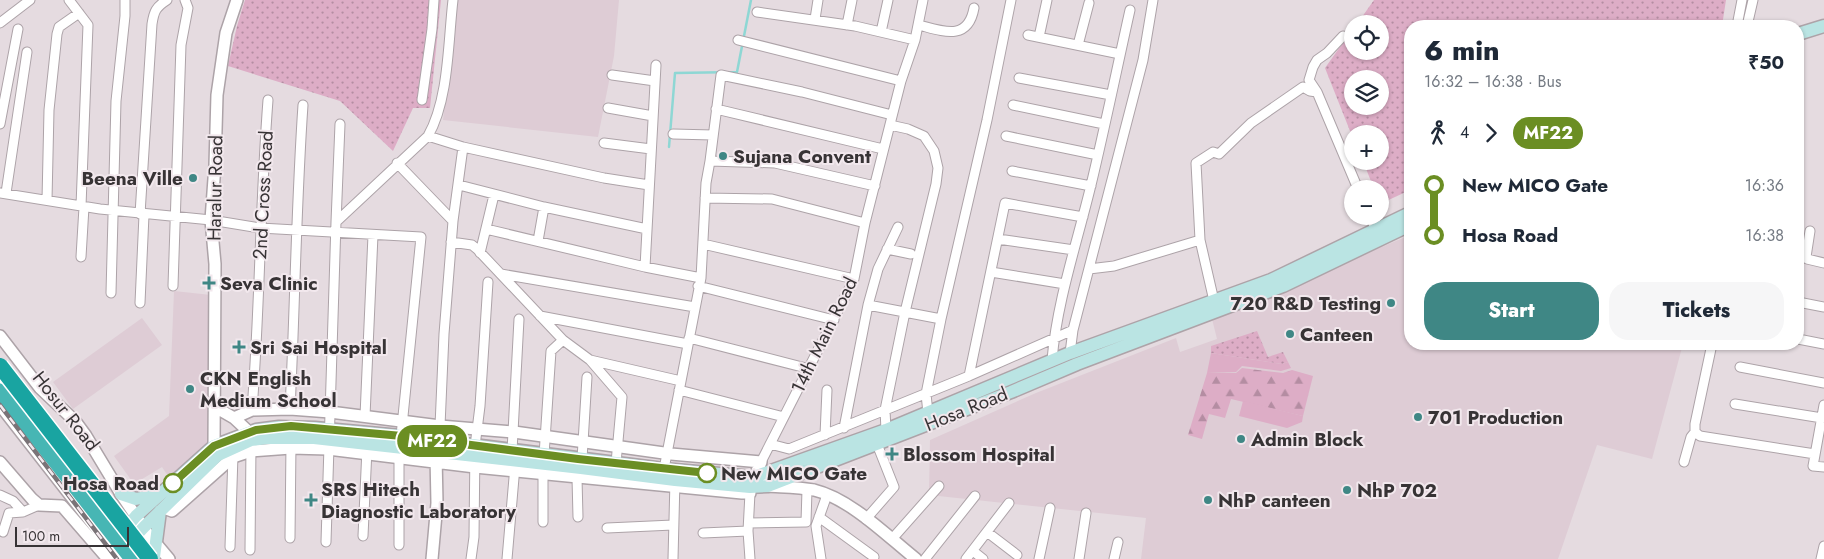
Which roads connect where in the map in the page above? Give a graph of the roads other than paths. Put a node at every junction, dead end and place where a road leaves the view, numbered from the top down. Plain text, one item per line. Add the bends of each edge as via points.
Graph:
1 (30, 0) edge
2 (69, 0) edge
3 (125, 0) edge
4 (167, 0) edge
5 (185, 0) edge
6 (236, 0) edge
7 (434, 0) edge
8 (453, 0) edge
9 (818, 0) edge
10 (852, 0) edge
11 (888, 0) edge
12 (923, 0) edge
13 (1011, 0) edge
14 (1047, 0) edge
15 (1153, 0) edge
16 (1742, 0) edge
17 (1753, 0) edge
18 (1089, 3) dead end
19 (974, 8) dead end
20 (1130, 10) dead end
21 (757, 12) dead end
22 (78, 13) junction
23 (815, 19) junction
24 (1738, 20) edge
25 (1748, 20) edge
26 (0, 23) edge
27 (847, 25) junction
28 (919, 25) junction
29 (1824, 26) edge
30 (18, 28) dead end
31 (881, 32) junction
32 (1804, 32) edge
33 (1028, 35) dead end
34 (1343, 36) dead end
35 (1038, 37) junction
36 (738, 40) dead end
37 (915, 40) junction
38 (1078, 45) junction
39 (27, 52) dead end
40 (1120, 54) junction
41 (656, 66) dead end
42 (612, 75) dead end
43 (1019, 78) dead end
44 (901, 81) junction
45 (655, 82) junction
46 (1317, 92) junction
47 (1111, 96) junction
48 (268, 100) dead end
49 (422, 100) dead end
50 (303, 105) dead end
51 (1013, 105) dead end
52 (608, 108) dead end
53 (716, 109) junction
54 (892, 115) junction
55 (653, 116) junction
56 (0, 124) edge
57 (340, 124) dead end
58 (1104, 124) junction
59 (890, 125) junction
60 (673, 134) dead end
61 (713, 135) junction
62 (428, 136) junction
63 (1006, 136) dead end
64 (604, 143) dead end
65 (463, 147) junction
66 (651, 150) junction
67 (883, 150) junction
68 (1098, 155) junction
69 (710, 161) junction
70 (397, 163) junction
71 (1012, 171) dead end
72 (1354, 180) edge
73 (459, 185) junction
74 (649, 185) junction
75 (874, 186) junction
76 (1091, 186) junction
77 (3, 193) edge
78 (494, 195) junction
79 (705, 198) junction
80 (47, 200) junction
81 (83, 206) junction
82 (544, 208) junction
83 (113, 211) junction
84 (142, 214) junction
85 (1404, 216) edge
86 (175, 218) junction
87 (1083, 218) junction
88 (211, 220) junction
89 (453, 221) junction
90 (336, 222) junction
91 (865, 223) junction
92 (1374, 225) edge
93 (898, 227) dead end
94 (260, 228) junction
95 (1404, 228) edge
96 (486, 229) junction
97 (647, 229) junction
98 (1376, 230) junction
99 (297, 231) junction
100 (1810, 231) dead end
101 (335, 233) junction
102 (373, 235) junction
103 (998, 239) junction
104 (538, 240) junction
105 (1200, 240) junction
106 (452, 242) junction
107 (703, 244) junction
108 (887, 249) junction
109 (1074, 250) junction
110 (480, 253) junction
111 (911, 254) dead end
112 (81, 257) dead end
113 (1824, 263) edge
114 (645, 267) junction
115 (1089, 269) junction
116 (991, 272) junction
117 (501, 274) junction
118 (854, 279) junction
119 (488, 282) dead end
120 (700, 282) junction
121 (1065, 284) junction
122 (172, 286) dead end
123 (110, 293) dead end
124 (1214, 301) junction
125 (140, 303) dead end
126 (1804, 303) edge
127 (868, 305) junction
128 (695, 307) junction
129 (1824, 308) edge
130 (905, 312) junction
131 (540, 316) junction
132 (941, 319) junction
133 (519, 320) dead end
134 (834, 320) junction
135 (1073, 330) junction
136 (0, 336) edge
137 (1054, 339) junction
138 (563, 340) junction
139 (688, 341) junction
140 (1804, 341) edge
141 (1824, 344) edge
142 (1711, 350) edge
143 (1070, 353) junction
144 (0, 359) edge
145 (590, 360) junction
146 (1052, 360) junction
147 (0, 366) edge
148 (1740, 367) dead end
149 (810, 368) junction
150 (969, 376) junction
151 (587, 377) dead end
152 (0, 379) edge
153 (1824, 382) edge
154 (680, 386) junction
155 (1008, 386) junction
156 (826, 390) dead end
157 (0, 391) edge
158 (926, 394) junction
159 (1735, 404) dead end
160 (0, 405) edge
161 (1824, 405) edge
162 (215, 407) junction
163 (290, 409) junction
164 (252, 410) junction
165 (886, 410) junction
166 (330, 412) junction
167 (928, 413) junction
168 (365, 416) junction
169 (784, 417) junction
170 (234, 418) junction
171 (403, 421) junction
172 (1822, 424) edge
173 (440, 426) junction
174 (844, 428) junction
175 (477, 429) junction
176 (886, 430) junction
177 (514, 432) junction
178 (1695, 432) junction
179 (825, 435) junction
180 (546, 437) junction
181 (329, 439) junction
182 (250, 441) junction
183 (583, 442) junction
184 (291, 443) junction
185 (770, 444) junction
186 (877, 444) junction
187 (214, 446) junction
188 (400, 447) junction
189 (618, 447) junction
190 (367, 449) junction
191 (233, 453) junction
192 (666, 453) junction
193 (1815, 454) junction
194 (544, 455) junction
195 (436, 457) junction
196 (475, 457) junction
197 (582, 460) junction
198 (514, 461) junction
199 (0, 462) edge
200 (1684, 462) dead end
201 (616, 463) junction
202 (765, 467) junction
203 (1824, 467) edge
204 (664, 469) junction
205 (543, 474) junction
206 (578, 478) junction
207 (675, 484) junction
208 (751, 486) junction
209 (768, 486) junction
210 (939, 486) dead end
211 (807, 490) junction
212 (162, 493) junction
213 (121, 494) junction
214 (0, 495) edge
215 (827, 495) junction
216 (975, 496) dead end
217 (1009, 503) dead end
218 (39, 505) junction
219 (1050, 508) dead end
220 (162, 509) junction
221 (23, 512) junction
222 (5, 513) edge
223 (1086, 513) dead end
224 (578, 517) dead end
225 (819, 517) junction
226 (866, 519) junction
227 (543, 522) dead end
228 (136, 525) junction
229 (674, 525) junction
230 (749, 527) junction
231 (606, 528) dead end
232 (3, 532) dead end
233 (987, 532) junction
234 (703, 533) dead end
235 (363, 536) dead end
236 (290, 538) dead end
237 (892, 539) junction
238 (326, 542) dead end
239 (1118, 542) dead end
240 (399, 545) dead end
241 (1824, 546) edge
242 (230, 547) dead end
243 (250, 550) dead end
244 (973, 550) junction
245 (119, 553) edge
246 (1017, 555) dead end
247 (154, 556) edge
248 (874, 557) dead end
249 (432, 559) edge
250 (471, 559) edge
251 (507, 559) edge
252 (673, 559) edge
253 (750, 559) edge
254 (821, 559) edge
255 (916, 559) edge
256 (925, 559) edge
257 (966, 559) edge
258 (983, 559) edge
259 (1039, 559) edge
260 (1079, 559) edge
261 (1114, 559) edge
262 (1821, 559) edge

1 - 26 street
2 - 22 street
3 - 83 street via 116,101
4 - 84 street via 154,12 152,24
5 - 86 street via 188,8 181,44
6 - 88 street, Haralur Road via 226,33 217,96
7 - 49 street
8 - 62 street via 440,105 437,121
9 - 23 street
10 - 27 street
11 - 31 street
12 - 28 street, 14th Main Road
13 - 132 street
14 - 35 street
15 - 115 street via 1143,60
16 - 24 street
17 - 25 street
18 - 38 street
19 - 28 street via 972,19 965,28 957,31
20 - 40 street
21 - 23 street
22 - 80 street via 59,27 49,110
22 - 81 street via 88,25
23 - 27 street
27 - 31 street
28 - 37 street, 14th Main Road
29 - 32 main road
30 - 56 street
31 - 37 street
33 - 35 street
34 - 46 street via 1313,67 1309,80
35 - 38 street
36 - 44 street
37 - 44 street, 14th Main Road
38 - 40 street
39 - 77 street
40 - 47 street
41 - 45 street
42 - 45 street
43 - 47 street
44 - 54 street, 14th Main Road
45 - 55 street
46 - 72 street
46 - 105 street via 1303,87 1252,123 1219,154 1213,152 1196,163
47 - 58 street
48 - 94 street, 2nd Cross Road
50 - 99 street
51 - 58 street
52 - 55 street
53 - 54 street via 721,75
53 - 61 street
53 - 67 street
54 - 59 street, 14th Main Road
55 - 66 street
57 - 90 street
58 - 68 street
59 - 67 street, 14th Main Road
59 - 130 street via 924,136 934,151 938,168
60 - 61 street
61 - 69 street
62 - 65 street
62 - 70 street
63 - 68 street
64 - 66 street
65 - 73 street
65 - 74 street
66 - 74 street
67 - 75 street, 14th Main Road
68 - 76 street
69 - 75 street via 775,163
69 - 79 street
70 - 89 street
70 - 90 street
71 - 76 street
73 - 78 street
73 - 89 street
74 - 97 street
75 - 91 street, 14th Main Road
76 - 87 street
77 - 80 street
78 - 82 street
78 - 96 street
79 - 91 street via 772,199
79 - 107 street
80 - 81 street
81 - 83 street
81 - 112 street
82 - 97 street
82 - 104 street
83 - 84 street
83 - 123 street
84 - 86 street
84 - 125 street
85 - 98 main road, Hosa Road
86 - 88 street
86 - 122 street
87 - 103 street via 1005,203
87 - 109 street
88 - 94 street
88 - 162 street, Haralur Road via 215,264
89 - 106 street
90 - 101 street
91 - 118 street, 14th Main Road
92 - 98 street
93 - 108 street
94 - 99 street
94 - 164 street, 2nd Cross Road
95 - 155 main road, Hosa Road via 1283,286 1078,364
96 - 104 street
96 - 110 street
97 - 114 street
98 - 124 main road, Hosa Road via 1271,280
99 - 101 street
99 - 163 street
100 - 113 street via 1807,260
101 - 102 street
101 - 166 street
102 - 168 street
102 - 171 street via 421,237
103 - 109 street
103 - 116 street
104 - 114 street
105 - 115 street via 1114,266
105 - 124 street
106 - 110 street via 472,245
106 - 173 street
107 - 118 street
107 - 120 street
108 - 111 street
108 - 127 street
109 - 121 street
110 - 117 street
114 - 120 street
115 - 135 street
116 - 121 street
116 - 150 street
117 - 128 street
117 - 131 street
118 - 134 street, 14th Main Road
119 - 175 street
120 - 128 street
120 - 134 street
121 - 137 street
124 - 143 main road, Hosa Road
126 - 129 street
127 - 130 street
127 - 174 street
128 - 139 street
130 - 132 street
130 - 165 street
131 - 138 street
131 - 139 street
132 - 158 street
133 - 177 street
134 - 149 street, 14th Main Road
135 - 137 street
135 - 143 street
136 - 213 street via 40,388 75,421
137 - 146 street
137 - 150 street
138 - 145 street
138 - 180 street via 551,351
139 - 149 street
139 - 154 street
140 - 141 street
142 - 178 street
143 - 146 main road, Hosa Road
144 - 228 highway, Hosur Road
145 - 154 street
145 - 189 street via 622,397
146 - 155 main road, Hosa Road
147 - 247 highway, bridge
148 - 153 street
149 - 169 street, 14th Main Road
150 - 158 street
151 - 183 street
152 - 247 highway
154 - 169 street
154 - 192 street
155 - 167 main road, Hosa Road
155 - 186 main road, Hosa Road
156 - 179 street
157 - 245 highway, Hosur Road
158 - 165 street
158 - 167 street
159 - 172 street
160 - 245 street
161 - 172 street
162 - 170 street
162 - 187 street, Haralur Road
163 - 164 street
163 - 166 street
164 - 170 street
165 - 174 street
165 - 176 street
166 - 168 street
166 - 181 street
167 - 176 main road, Hosa Road
168 - 171 street
169 - 185 street, 14th Main Road
170 - 182 street via 245,427
171 - 173 street
171 - 188 street
172 - 193 street
173 - 175 street
174 - 179 street
175 - 177 street
175 - 196 street
176 - 202 main road, Hosa Road
177 - 180 street
177 - 198 street
178 - 193 street via 1700,436
178 - 200 street
179 - 185 street via 789,449
180 - 183 street
180 - 194 street
181 - 182 main road, Hosa Road via 291,426 256,430
181 - 184 main road, Hosa Road
181 - 188 main road, Hosa Road
181 - 190 main road, Hosa Road
181 - 238 street
182 - 184 main road, Hosa Road via 267,438
182 - 187 main road, Hosa Road
182 - 191 main road, Hosa Road
182 - 243 street
183 - 189 street
183 - 197 street
184 - 236 street
185 - 202 street, 14th Main Road
186 - 209 main road, Hosa Road
186 - 226 street via 894,487
187 - 212 main road, Hosa Road
188 - 190 main road, Hosa Road
188 - 195 main road, Hosa Road
188 - 196 main road, Hosa Road
188 - 240 street
189 - 192 street
189 - 201 street
190 - 235 street
191 - 220 main road, Hosa Road via 218,455
191 - 242 street
192 - 202 street
192 - 204 street
193 - 203 street via 1813,466
194 - 197 main road, Hosa Road
194 - 198 main road, Hosa Road
195 - 196 main road, Hosa Road
195 - 249 street via 437,503
196 - 198 main road, Hosa Road
196 - 198 street
196 - 250 street
197 - 201 main road, Hosa Road
198 - 205 street
198 - 207 main road, Hosa Road
198 - 251 street
199 - 218 street
201 - 204 main road, Hosa Road
202 - 208 main road, Hosa Road
202 - 209 street
204 - 208 main road, Hosa Road
205 - 206 street
205 - 227 street
206 - 207 street
206 - 224 street
207 - 208 main road, Hosa Road
207 - 229 street
208 - 209 main road, Hosa Road
208 - 230 street
209 - 211 street
210 - 237 street
211 - 215 street
211 - 230 street via 806,522
212 - 213 main road via 136,499
212 - 228 main road, Hosa Road
213 - 228 street
214 - 221 street via 13,501
215 - 225 street
215 - 226 street
216 - 256 street
217 - 233 street
218 - 221 street
218 - 245 street via 62,506
219 - 259 street
220 - 228 main road, Hosa Road
220 - 247 main road
221 - 222 street
222 - 232 street
223 - 260 street
225 - 248 street
225 - 254 street via 816,526
226 - 237 street
228 - 245 main road, Hosa Road
228 - 247 highway, Hosur Road
229 - 231 street
229 - 252 street
230 - 234 street
230 - 253 street
233 - 244 street
233 - 246 street
237 - 255 street
239 - 261 street
241 - 262 street
244 - 257 street
244 - 258 street

